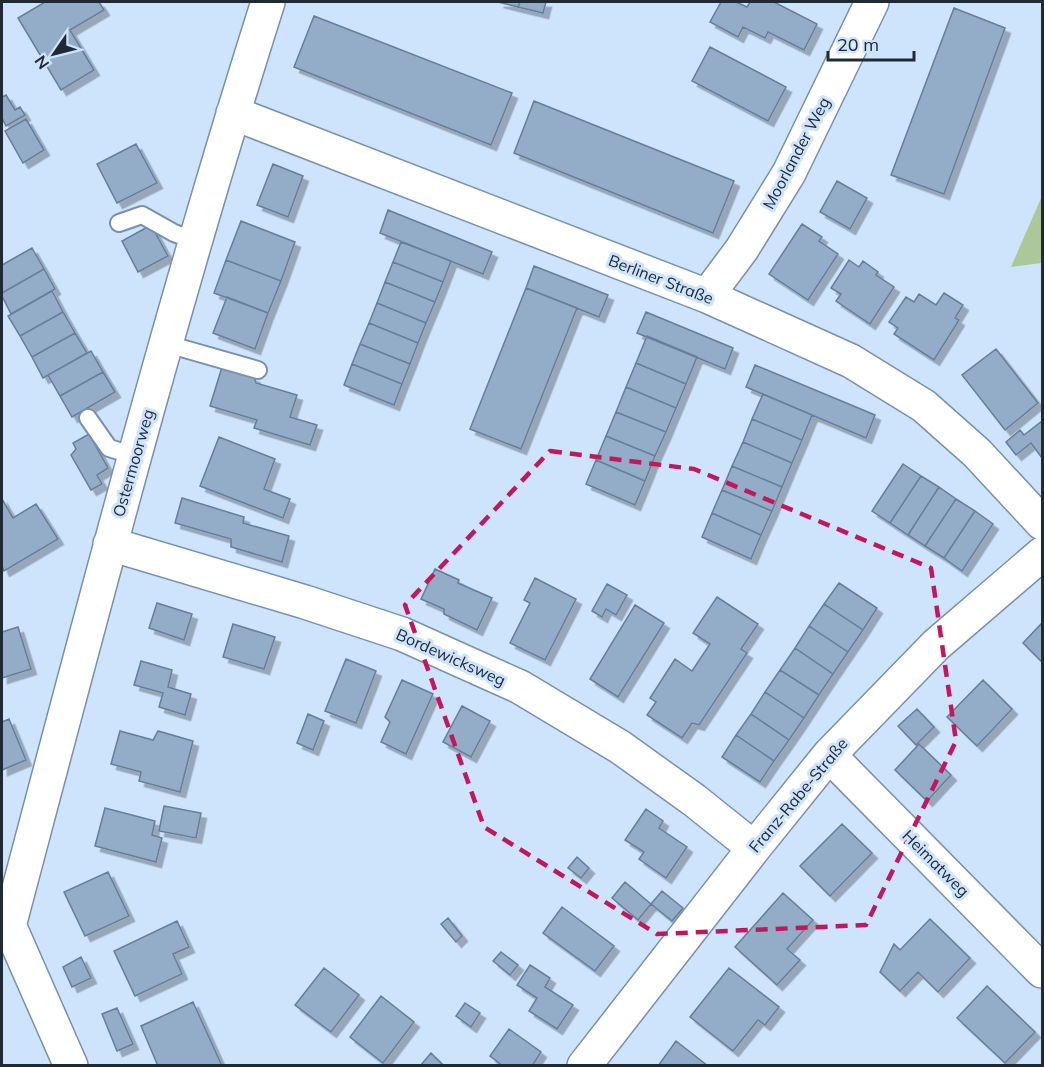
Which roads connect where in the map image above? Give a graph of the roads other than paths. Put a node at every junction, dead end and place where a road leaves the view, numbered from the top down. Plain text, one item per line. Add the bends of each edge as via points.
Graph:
1 (268, 2) edge
2 (872, 2) edge
3 (232, 113) junction
4 (119, 223) dead end
5 (196, 241) junction
6 (707, 296) junction
7 (167, 344) junction
8 (258, 370) dead end
9 (88, 418) dead end
10 (135, 456) junction
11 (1042, 523) edge
12 (110, 544) junction
13 (1042, 554) edge
14 (829, 755) junction
15 (754, 848) junction
16 (5, 918) edge
17 (1042, 971) edge
18 (71, 1065) edge
19 (584, 1065) edge

1 - 3 street, Ostermoorweg
2 - 6 street, Moorlander Weg via 789,173 742,249
3 - 5 street, Ostermoorweg
3 - 6 street, Berliner Straße
4 - 5 lane via 142,215
5 - 7 street, Ostermoorweg
6 - 11 street, Berliner Straße via 851,361 924,406 977,453
7 - 8 lane
7 - 10 street, Ostermoorweg
9 - 10 lane via 108,447
10 - 12 street, Ostermoorweg
12 - 15 street, Bordewicksweg via 402,634 520,687 620,747
12 - 16 street, Ostermoorweg
13 - 14 street, Franz-Rabe-Straße via 936,645
14 - 15 street, Franz-Rabe-Straße
14 - 17 street, Heimatweg
15 - 19 street, Franz-Rabe-Straße
16 - 18 street

